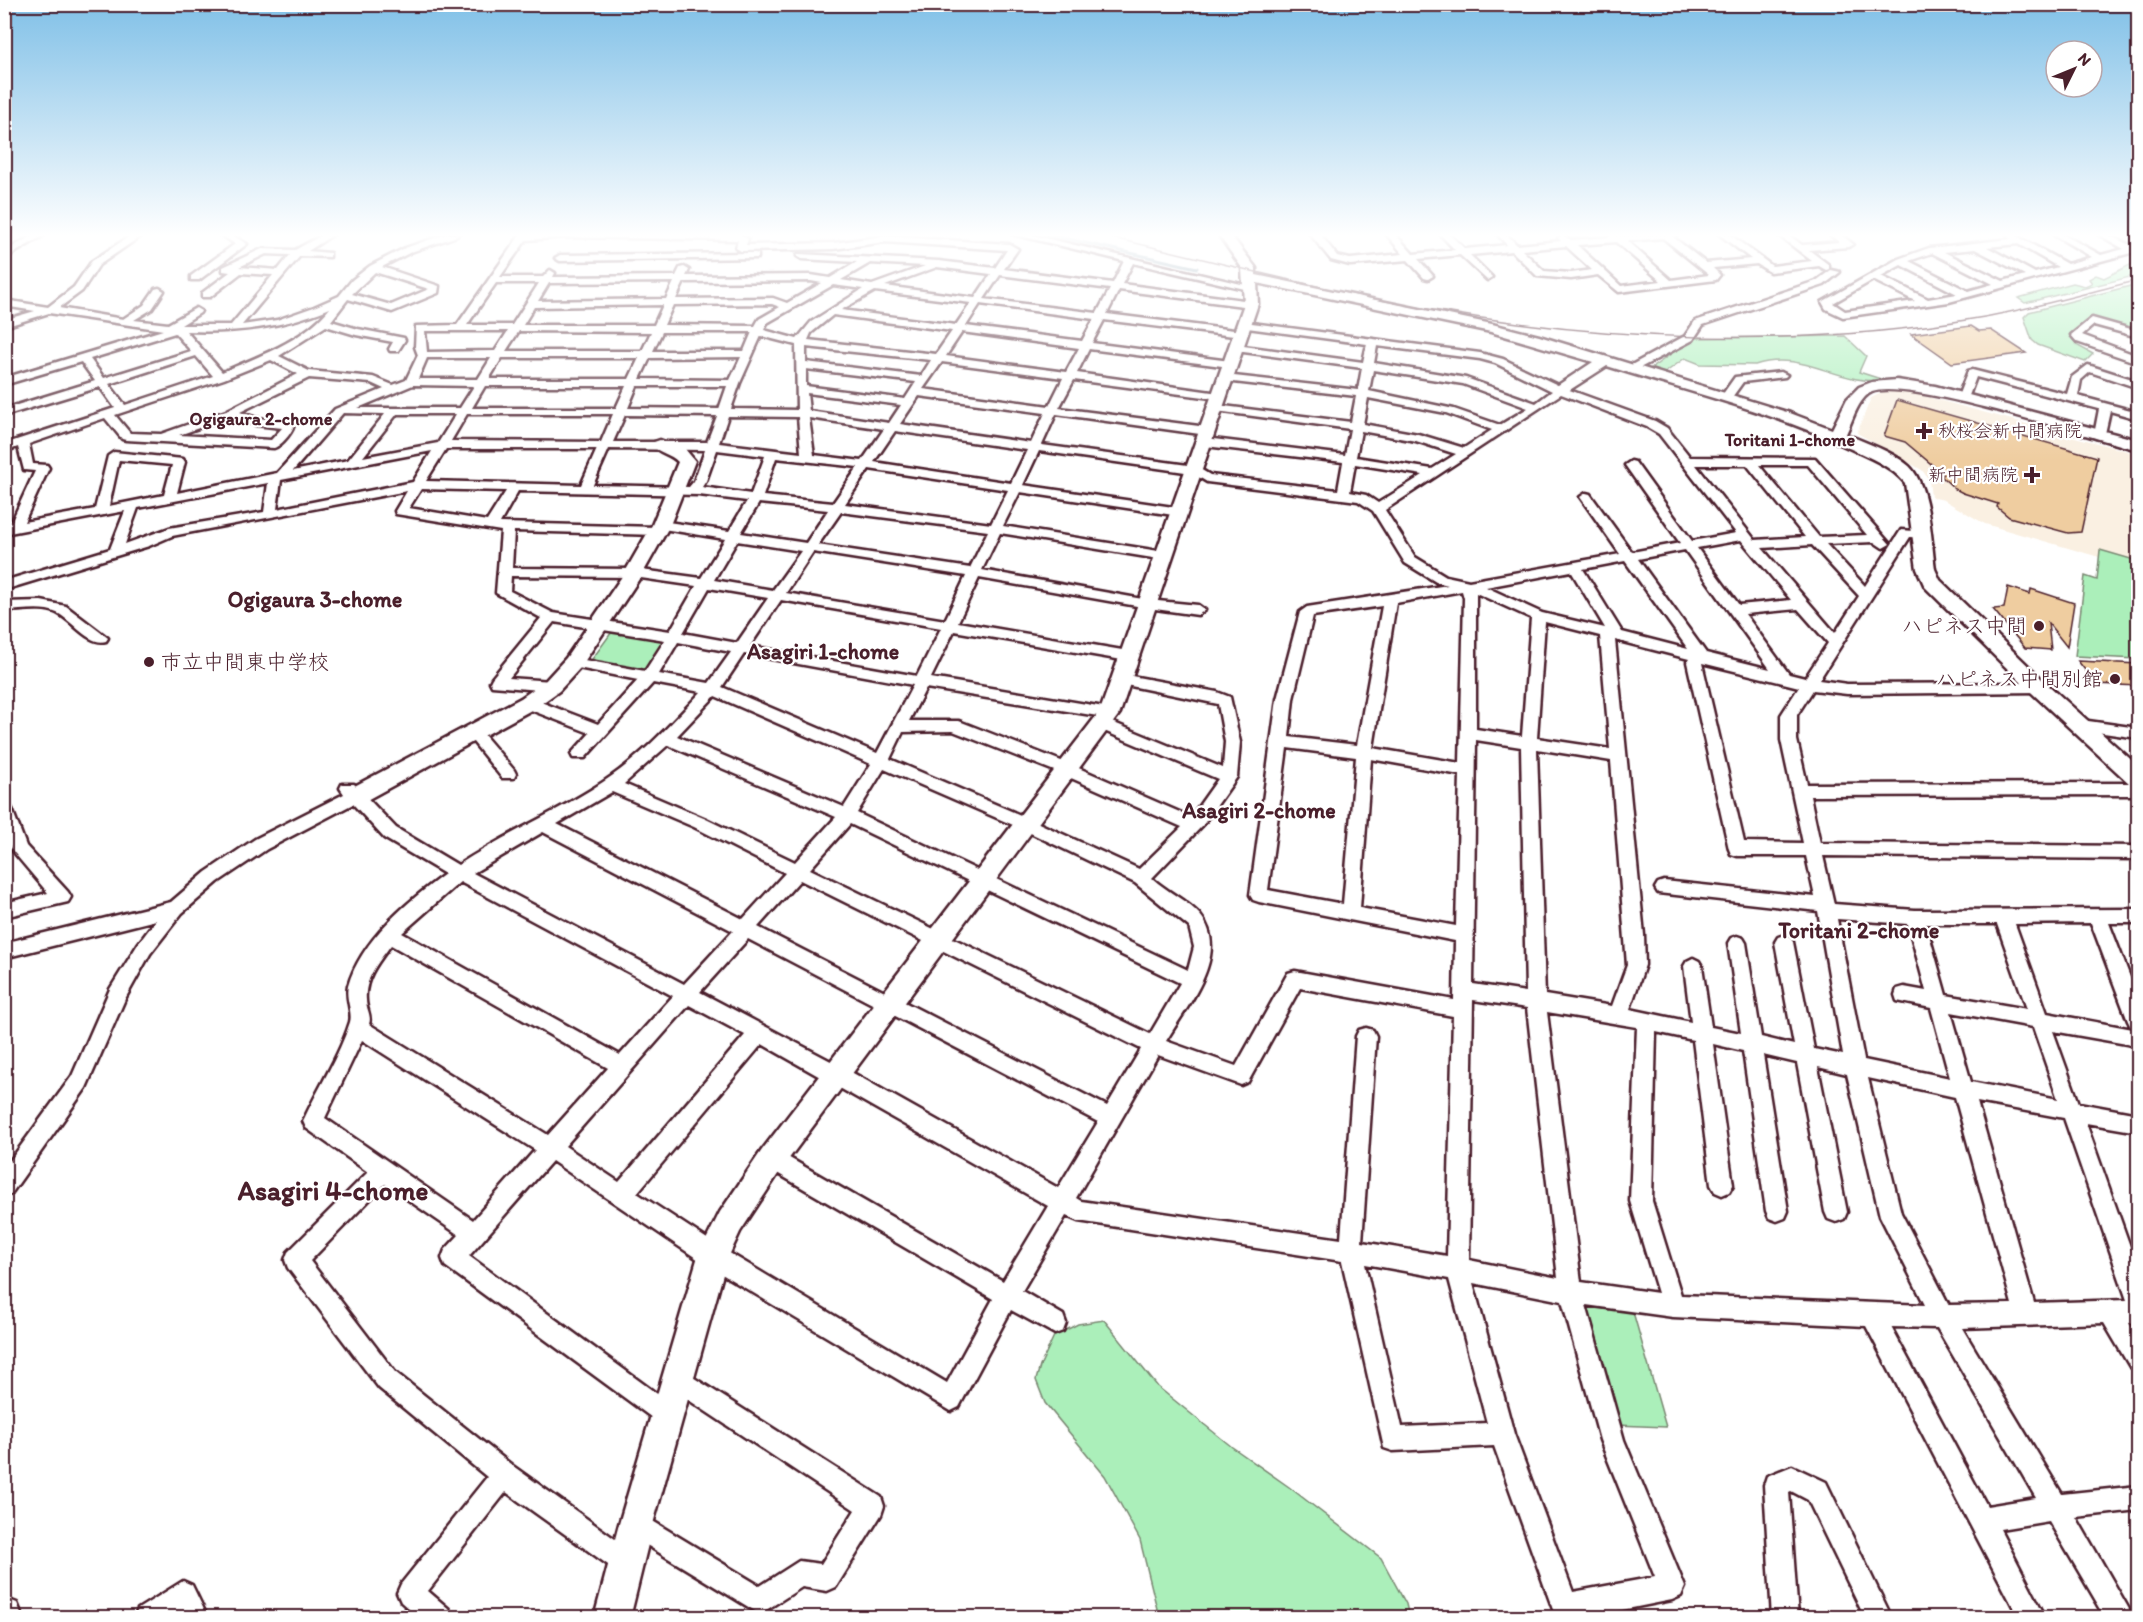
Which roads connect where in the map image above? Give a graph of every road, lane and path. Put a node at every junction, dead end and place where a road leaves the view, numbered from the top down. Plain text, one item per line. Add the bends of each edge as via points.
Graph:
1 (49, 310) edge
2 (55, 310) edge
3 (144, 310) edge
4 (196, 310) dead end
5 (249, 310) edge
6 (317, 310) edge
7 (335, 310) edge
8 (473, 310) edge
9 (528, 310) edge
10 (668, 310) edge
11 (785, 310) edge
12 (836, 310) edge
13 (972, 310) edge
14 (1066, 310) edge
15 (1103, 310) edge
16 (1249, 310) edge
17 (1393, 310) edge
18 (1736, 310) edge
19 (1835, 310) edge
20 (1873, 310) edge
21 (832, 312) junction
22 (1101, 314) junction
23 (126, 321) junction
24 (324, 322) junction
25 (4, 324) edge
26 (174, 328) junction
27 (460, 328) junction
28 (516, 328) junction
29 (660, 328) junction
30 (960, 328) junction
31 (233, 329) junction
32 (759, 330) junction
33 (2139, 334) edge
34 (1373, 341) junction
35 (802, 343) junction
36 (1086, 344) junction
37 (1235, 350) junction
38 (421, 351) junction
39 (198, 352) junction
40 (499, 354) junction
41 (647, 354) junction
42 (748, 354) junction
43 (271, 356) junction
44 (84, 358) junction
45 (939, 358) junction
46 (2139, 360) edge
47 (1605, 361) junction
48 (1369, 364) junction
49 (800, 365) junction
50 (1630, 369) junction
51 (307, 374) junction
52 (1070, 375) junction
53 (1781, 375) dead end
54 (220, 377) junction
55 (925, 380) junction
56 (4, 382) edge
57 (411, 382) junction
58 (483, 382) junction
59 (634, 382) junction
60 (102, 383) junction
61 (734, 383) junction
62 (2139, 385) edge
63 (802, 389) junction
64 (395, 390) junction
65 (1560, 390) junction
66 (917, 392) junction
67 (1364, 394) junction
68 (1725, 398) junction
69 (2072, 398) junction
70 (1963, 399) junction
71 (1217, 402) junction
72 (909, 403) junction
73 (1537, 407) junction
74 (2105, 407) junction
75 (122, 409) junction
76 (1053, 409) junction
77 (339, 411) junction
78 (466, 411) junction
79 (621, 411) junction
80 (393, 412) junction
81 (723, 412) junction
82 (4, 413) edge
83 (230, 413) junction
84 (108, 414) junction
85 (803, 414) junction
86 (2139, 415) edge
87 (1356, 426) junction
88 (892, 427) junction
89 (1502, 430) junction
90 (2100, 435) junction
91 (1206, 436) junction
92 (1837, 436) junction
93 (157, 440) junction
94 (23, 442) junction
95 (445, 445) junction
96 (660, 445) junction
97 (2139, 445) edge
98 (604, 446) junction
99 (711, 446) junction
100 (1036, 446) junction
101 (4, 448) edge
102 (772, 452) junction
103 (1466, 453) junction
104 (808, 457) junction
105 (1349, 459) junction
106 (1687, 461) junction
107 (1750, 461) junction
108 (352, 463) junction
109 (868, 465) junction
110 (1631, 465) dead end
111 (1195, 470) junction
112 (1433, 474) junction
113 (279, 475) junction
114 (420, 485) junction
115 (1015, 487) junction
116 (514, 488) junction
117 (586, 488) junction
118 (694, 489) junction
119 (674, 491) junction
120 (1343, 494) junction
121 (1586, 497) dead end
122 (170, 498) junction
123 (754, 499) junction
124 (133, 505) junction
125 (840, 506) junction
126 (1378, 509) junction
127 (101, 511) junction
128 (1180, 512) junction
129 (270, 513) junction
130 (491, 526) junction
131 (508, 526) junction
132 (660, 528) junction
133 (10, 529) edge
134 (995, 529) junction
135 (1921, 535) junction
136 (732, 536) junction
137 (1877, 538) junction
138 (1748, 539) junction
139 (1816, 542) junction
140 (1686, 546) junction
141 (1896, 548) junction
142 (811, 549) junction
143 (116, 552) junction
144 (1629, 555) junction
145 (1166, 556) junction
146 (1574, 565) junction
147 (506, 572) junction
148 (634, 573) junction
149 (973, 573) junction
150 (705, 583) junction
151 (1467, 585) junction
152 (4, 586) edge
153 (1866, 595) junction
154 (779, 596) junction
155 (1390, 600) junction
156 (1148, 604) junction
157 (1801, 604) junction
158 (4, 607) edge
159 (1198, 610) dead end
160 (1736, 610) junction
161 (1538, 616) junction
162 (550, 617) junction
163 (600, 623) junction
164 (950, 626) junction
165 (1612, 635) junction
166 (674, 636) junction
167 (100, 638) dead end
168 (1836, 642) junction
169 (743, 648) junction
170 (1700, 655) junction
171 (573, 663) junction
172 (1125, 668) junction
173 (1783, 677) junction
174 (649, 678) junction
175 (922, 682) junction
176 (1808, 684) junction
177 (552, 686) junction
178 (2039, 688) junction
179 (713, 689) junction
180 (528, 703) junction
181 (1106, 718) junction
182 (2081, 725) junction
183 (897, 727) junction
184 (601, 731) junction
185 (1468, 733) junction
186 (2139, 733) edge
187 (474, 734) junction
188 (666, 738) junction
189 (1280, 741) junction
190 (1529, 742) junction
191 (1364, 752) junction
192 (579, 754) dead end
193 (1618, 756) junction
194 (880, 762) junction
195 (1467, 770) junction
196 (1068, 771) junction
197 (508, 774) dead end
198 (1229, 777) junction
199 (2139, 778) edge
200 (611, 785) junction
201 (2139, 789) edge
202 (1799, 790) junction
203 (351, 792) junction
204 (4, 809) edge
205 (846, 817) junction
206 (543, 824) junction
207 (1026, 824) junction
208 (1192, 824) junction
209 (1815, 851) junction
210 (2139, 852) edge
211 (798, 871) junction
212 (458, 873) junction
213 (1141, 878) junction
214 (984, 880) junction
215 (1664, 888) dead end
216 (176, 908) junction
217 (1826, 908) junction
218 (4, 910) edge
219 (1351, 914) junction
220 (2003, 915) junction
221 (2097, 915) junction
222 (1915, 916) junction
223 (2139, 916) edge
224 (744, 929) junction
225 (389, 934) junction
226 (1463, 935) junction
227 (939, 939) junction
228 (1784, 942) dead end
229 (1737, 943) dead end
230 (4, 951) edge
231 (1694, 966) dead end
232 (1191, 980) junction
233 (685, 994) junction
234 (1904, 995) dead end
235 (1463, 1000) junction
236 (1536, 1001) junction
237 (1939, 1002) junction
238 (891, 1003) junction
239 (1618, 1015) junction
240 (2039, 1020) junction
241 (1647, 1021) junction
242 (2139, 1021) edge
243 (358, 1027) junction
244 (1702, 1033) junction
245 (758, 1034) junction
246 (1366, 1036) dead end
247 (2139, 1038) edge
248 (1752, 1044) junction
249 (1153, 1045) junction
250 (1804, 1056) junction
251 (622, 1066) junction
252 (1855, 1066) junction
253 (837, 1074) junction
254 (1963, 1090) junction
255 (2072, 1110) junction
256 (1112, 1118) junction
257 (2139, 1123) edge
258 (550, 1149) junction
259 (772, 1159) junction
260 (383, 1171) junction
261 (1722, 1185) dead end
262 (4, 1187) edge
263 (621, 1196) junction
264 (1063, 1203) junction
265 (1777, 1211) dead end
266 (1836, 1212) dead end
267 (475, 1234) junction
268 (1351, 1251) junction
269 (713, 1256) junction
270 (1458, 1269) junction
271 (1571, 1292) junction
272 (1007, 1296) junction
273 (2139, 1299) edge
274 (1673, 1306) junction
275 (2139, 1311) edge
276 (2110, 1312) junction
277 (2026, 1315) junction
278 (1874, 1316) junction
279 (1943, 1317) junction
280 (1055, 1323) dead end
281 (2139, 1359) edge
282 (677, 1379) junction
283 (667, 1415) junction
284 (1502, 1434) junction
285 (504, 1475) junction
286 (2139, 1498) edge
287 (2057, 1507) junction
288 (1981, 1520) junction
289 (636, 1524) junction
290 (627, 1563) junction
291 (1568, 1612) edge
292 (147, 1617) edge
293 (195, 1617) edge
294 (440, 1617) edge
295 (612, 1617) edge
296 (1785, 1617) edge
297 (1879, 1617) edge
298 (2033, 1617) edge
299 (2121, 1617) edge

1 - 25 street
2 - 23 street
3 - 23 street
4 - 26 street
5 - 31 street
6 - 31 street via 279,323
7 - 24 street
8 - 27 street
9 - 28 street
10 - 29 street
11 - 32 street via 763,321
12 - 21 street
13 - 30 street
14 - 22 street
15 - 22 street
16 - 37 street
17 - 47 street via 1492,328
18 - 50 street via 1698,322 1689,338
19 - 20 street via 1843,314
21 - 30 street
21 - 35 street via 811,327
22 - 36 street
22 - 37 street
23 - 26 street
24 - 38 street via 400,340 394,349
24 - 43 street
26 - 31 street
26 - 39 street
26 - 44 street
27 - 28 street
27 - 38 street via 420,328
28 - 29 street
28 - 40 street
29 - 32 street
29 - 41 street
30 - 36 street
30 - 45 street
32 - 35 street
32 - 42 street
33 - 46 street via 2092,321 2076,335
34 - 37 street
34 - 48 street
34 - 65 street via 1480,356
35 - 45 street
35 - 49 street
36 - 37 street
36 - 52 street
37 - 48 street
37 - 67 street
37 - 71 street
38 - 40 street
38 - 57 street
39 - 54 street
39 - 60 street
40 - 41 street
40 - 58 street
41 - 42 street
41 - 59 street
42 - 61 street
43 - 51 street
43 - 54 street
44 - 56 street
44 - 60 street
45 - 52 street
45 - 55 street
47 - 50 street
47 - 65 street
48 - 67 street
48 - 73 street via 1466,381
49 - 55 street
49 - 63 street
50 - 68 street
51 - 64 street via 373,380
51 - 83 street
52 - 71 street
52 - 76 street
53 - 68 street via 1739,379
54 - 75 street
55 - 66 street
57 - 58 street
57 - 64 street
58 - 59 street
58 - 78 street
59 - 61 street
59 - 79 street
60 - 75 street
60 - 82 street
61 - 81 street
62 - 69 street via 2088,368 2076,379
63 - 72 street
63 - 85 street
64 - 77 street
65 - 73 street
65 - 106 street via 1663,431
66 - 72 street
66 - 76 street
67 - 87 street
67 - 89 street via 1450,411
68 - 92 street
69 - 70 street via 1972,373
69 - 74 street
70 - 90 street
70 - 92 street via 1914,387 1872,387 1855,399
71 - 87 street
71 - 91 street
72 - 88 street
73 - 89 street
74 - 86 street
74 - 90 street
75 - 84 street
76 - 91 street
76 - 100 street
77 - 80 street
77 - 113 street
78 - 79 street
78 - 80 street
78 - 95 street
79 - 81 street
79 - 98 street
80 - 108 street
81 - 85 street
81 - 99 street
83 - 93 street
83 - 93 street via 290,425 274,444
84 - 93 street via 126,436
84 - 94 street
85 - 88 street
85 - 104 street
87 - 103 street via 1418,438
87 - 105 street
88 - 100 street
88 - 109 street
89 - 103 street
90 - 97 street
91 - 105 street
91 - 111 street
92 - 135 street via 1903,470 1913,483
94 - 101 street
94 - 133 street via 28,467 43,468
95 - 98 street
95 - 108 street
95 - 114 street
96 - 98 street
96 - 99 street
96 - 119 street via 680,453 687,461
98 - 117 street
99 - 102 street
99 - 118 street
100 - 111 street
100 - 115 street
102 - 104 street
102 - 123 street
103 - 112 street
104 - 109 street
105 - 112 street
105 - 120 street
106 - 107 street
106 - 138 street
107 - 137 street via 1811,461
107 - 139 street
108 - 113 street
109 - 115 street
109 - 125 street
110 - 140 street
111 - 120 street via 1207,478
111 - 128 street
112 - 126 street
113 - 122 street
113 - 129 street
114 - 116 street
114 - 129 street
114 - 130 street via 401,511
115 - 128 street
115 - 134 street
116 - 117 street
116 - 130 street
117 - 119 street
118 - 119 street
118 - 123 street
119 - 132 street
120 - 126 street via 1362,498
121 - 144 street
122 - 124 street
122 - 127 street via 179,462 114,456
123 - 125 street
123 - 136 street
124 - 127 street
124 - 143 street
125 - 134 street
125 - 142 street
126 - 151 street via 1410,560 1441,579
127 - 133 street
128 - 145 street
129 - 143 street via 169,532
130 - 131 street
131 - 132 street
131 - 147 street
132 - 136 street
132 - 148 street
134 - 145 street
134 - 149 street
135 - 141 street via 1905,533
135 - 178 street via 1932,583
136 - 142 street
136 - 150 street
137 - 139 street
137 - 141 street
138 - 139 street
138 - 140 street
138 - 157 street
139 - 153 street
140 - 144 street
140 - 160 street
141 - 153 street
142 - 149 street
142 - 154 street
143 - 152 street
144 - 146 street
144 - 170 street
145 - 156 street
146 - 151 street
146 - 165 street
147 - 148 street
147 - 162 street via 503,593
148 - 150 street
148 - 163 street
149 - 156 street
149 - 164 street
150 - 154 street
150 - 166 street
151 - 155 street
151 - 161 street
151 - 185 street via 1472,598
153 - 168 street
154 - 164 street
154 - 169 street
155 - 189 street via 1307,612 1285,699
155 - 191 street
156 - 159 street
156 - 172 street
157 - 160 street
157 - 168 street
158 - 167 street via 41,605 61,609
160 - 173 street
161 - 165 street
161 - 190 street
162 - 163 street
162 - 177 street via 497,682
163 - 166 street
163 - 171 street
164 - 172 street
164 - 175 street
165 - 170 street
165 - 193 street
166 - 169 street
166 - 174 street
168 - 176 street
169 - 175 street
169 - 179 street
170 - 173 street
170 - 209 street via 1694,662 1737,849
171 - 174 street
171 - 177 street
172 - 181 street
172 - 198 street via 1225,701 1234,755
173 - 176 street
174 - 179 street
174 - 184 street
175 - 181 street
175 - 183 street
176 - 178 street via 1847,689
176 - 202 street via 1789,716 1789,740
177 - 180 street
178 - 182 street
179 - 188 street
179 - 194 street
180 - 184 street
180 - 187 street
181 - 196 street
181 - 198 street
182 - 186 street
182 - 199 street
183 - 194 street
183 - 196 street via 954,725
184 - 192 street
185 - 190 street
185 - 195 street
187 - 197 street
187 - 203 street
188 - 200 street
188 - 205 street via 751,771
189 - 191 street
189 - 219 street via 1259,895
190 - 193 street
190 - 236 street
191 - 195 street
191 - 219 street
193 - 239 street via 1636,965
194 - 205 street
194 - 207 street
195 - 226 street
196 - 207 street
196 - 208 street
198 - 208 street via 1210,806
200 - 206 street
200 - 211 street
201 - 202 street
202 - 209 street
203 - 212 street via 390,833
203 - 216 street via 261,844 212,877
204 - 218 street via 19,849 62,897
205 - 211 street
205 - 214 street
206 - 212 street
206 - 224 street
207 - 213 street
207 - 214 street
208 - 213 street
209 - 210 street
209 - 217 street
211 - 224 street
211 - 227 street
212 - 225 street
212 - 233 street
213 - 232 street via 1153,892 1184,909 1201,931 1203,954
214 - 227 street
214 - 232 street
215 - 217 street
216 - 230 street
216 - 262 street via 144,949 117,995 79,1082
217 - 222 street
217 - 252 street
219 - 226 street
220 - 221 street
220 - 222 street
220 - 240 street
221 - 223 street
221 - 242 street
222 - 237 street
224 - 233 street
224 - 238 street
225 - 243 street via 357,985 356,1005 361,1019
225 - 251 street
226 - 235 street
227 - 238 street
227 - 249 street
228 - 250 street
229 - 248 street
231 - 244 street
232 - 249 street
233 - 245 street
233 - 251 street
234 - 237 street
235 - 236 street
235 - 249 street via 1295,978 1241,1076
235 - 270 street
236 - 239 street
236 - 271 street
237 - 240 street
237 - 254 street
238 - 253 street
238 - 256 street
239 - 241 street
240 - 247 street
240 - 255 street
241 - 244 street
241 - 274 street via 1641,1202
243 - 258 street
243 - 260 street via 313,1121
244 - 248 street
244 - 261 street
245 - 253 street
245 - 263 street
246 - 268 street
248 - 250 street
248 - 265 street
249 - 256 street
250 - 252 street
250 - 266 street
251 - 258 street
252 - 254 street
252 - 279 street via 1891,1216
253 - 259 street
253 - 264 street
254 - 255 street
254 - 277 street
255 - 257 street
255 - 273 street
256 - 264 street
258 - 263 street
258 - 267 street
259 - 269 street via 730,1222
259 - 272 street
260 - 267 street
260 - 285 street via 296,1260 387,1380
263 - 269 street
264 - 268 street via 1078,1210
264 - 272 street
267 - 283 street via 453,1258
268 - 270 street
268 - 284 street via 1393,1440
269 - 272 street via 951,1399
269 - 282 street
270 - 271 street
270 - 284 street
271 - 274 street
271 - 291 street via 1612,1440 1672,1587
272 - 280 street
274 - 278 street
275 - 276 street
276 - 277 street
276 - 281 street
277 - 279 street
278 - 279 street
278 - 288 street
279 - 287 street
282 - 283 street
282 - 289 street via 872,1506 827,1578 799,1574 760,1601
283 - 289 street
284 - 291 street
285 - 290 street
285 - 294 street via 410,1593
286 - 287 street
287 - 288 street
287 - 299 street
288 - 298 street
289 - 290 street
290 - 295 street
292 - 293 street via 183,1593
296 - 297 street via 1776,1485 1792,1478 1817,1491

